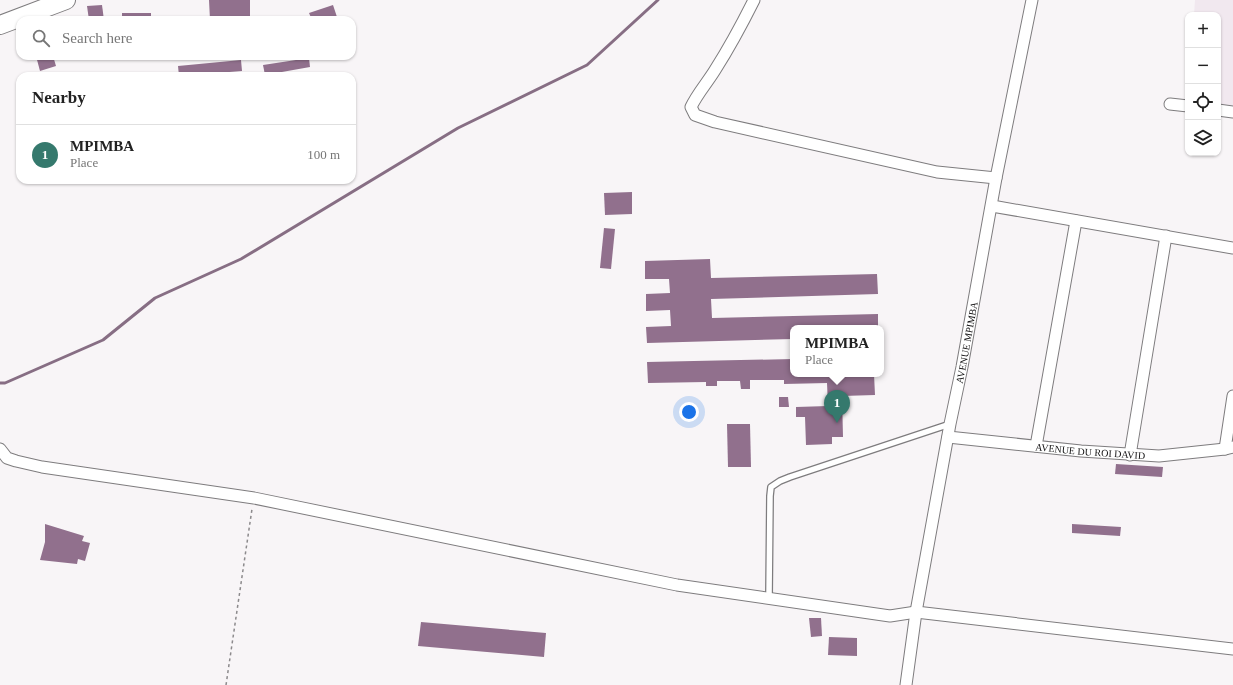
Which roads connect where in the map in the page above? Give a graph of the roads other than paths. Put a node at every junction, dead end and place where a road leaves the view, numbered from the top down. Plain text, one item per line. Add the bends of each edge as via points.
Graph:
1 (66, 0) edge
2 (754, 0) edge
3 (1032, 0) edge
4 (22, 16) edge
5 (16, 18) edge
6 (0, 24) edge
7 (1170, 104) dead end
8 (1185, 106) edge
9 (1221, 110) edge
10 (1233, 112) edge
11 (996, 178) junction
12 (992, 206) junction
13 (1076, 221) junction
14 (1166, 236) junction
15 (1233, 248) edge
16 (1233, 396) edge
17 (950, 424) junction
18 (948, 437) junction
19 (1036, 446) junction
20 (1229, 448) edge
21 (2, 455) edge
22 (1130, 455) junction
23 (769, 597) junction
24 (916, 612) junction
25 (1233, 649) edge
26 (906, 685) edge

1 - 4 main road
2 - 11 street via 714,72 696,97 691,107 695,115 937,172
3 - 11 street, AVENUE MPIMBA
5 - 6 main road
7 - 8 street
9 - 10 street
11 - 12 street, AVENUE MPIMBA
12 - 13 street
12 - 17 street, AVENUE MPIMBA
13 - 14 street
13 - 19 street
14 - 15 street
14 - 22 street
16 - 20 street
17 - 18 street, AVENUE MPIMBA
17 - 23 lane via 790,477 771,487
18 - 19 street, AVENUE DU ROI DAVID
18 - 24 street, AVENUE MPIMBA
19 - 22 street, AVENUE DU ROI DAVID
20 - 22 street, AVENUE DU ROI DAVID via 1159,456
21 - 23 street via 42,467 254,498 677,585
23 - 24 street via 890,616
24 - 25 street
24 - 26 street, AVENUE MPIMBA

